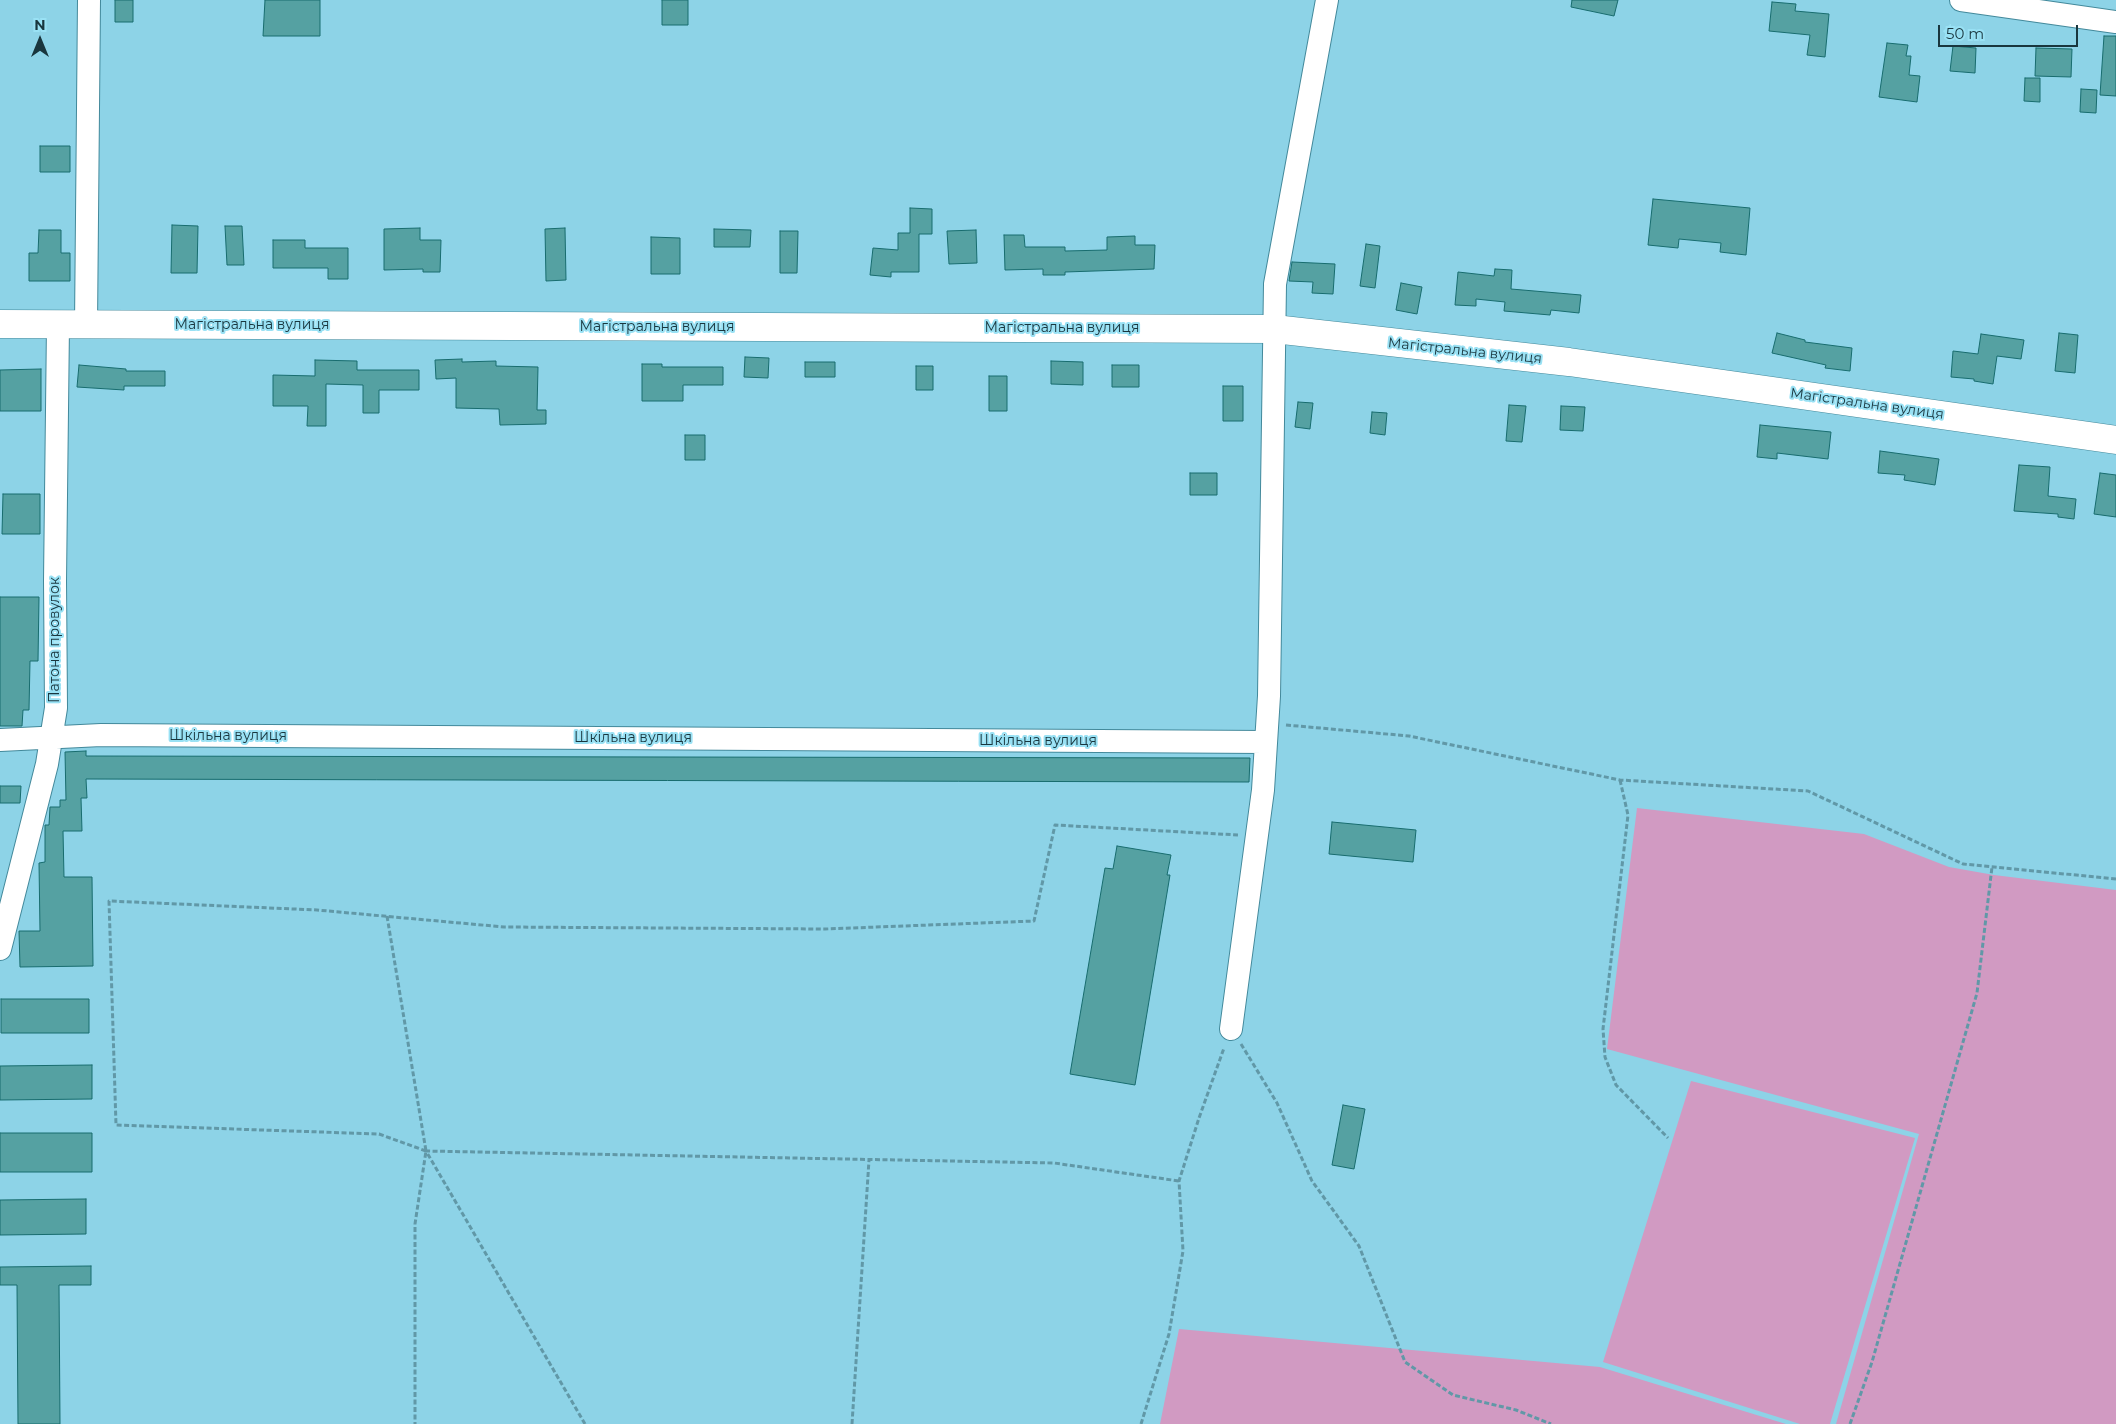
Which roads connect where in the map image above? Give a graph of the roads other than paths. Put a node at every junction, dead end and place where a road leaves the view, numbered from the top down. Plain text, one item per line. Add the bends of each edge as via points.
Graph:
1 (89, 0) edge
2 (1327, 0) edge
3 (1961, 0) edge
4 (2116, 22) edge
5 (0, 324) edge
6 (58, 324) junction
7 (86, 325) junction
8 (1274, 329) junction
9 (2116, 440) edge
10 (1266, 733) junction
11 (52, 737) junction
12 (0, 740) edge
13 (0, 949) edge
14 (1232, 1029) road end

1 - 7 street
2 - 8 street via 1275,284
3 - 4 street
5 - 6 main road, Магістральна вулиця
6 - 7 main road, Магістральна вулиця
6 - 11 street, Патона провулок via 56,691
7 - 8 main road, Магістральна вулиця
8 - 9 main road, Магістральна вулиця via 1578,364
8 - 10 street via 1271,653
10 - 11 street, Шкільна вулиця
10 - 14 street via 1263,790
11 - 12 street, Шкільна вулиця
11 - 13 street, Патона провулок

